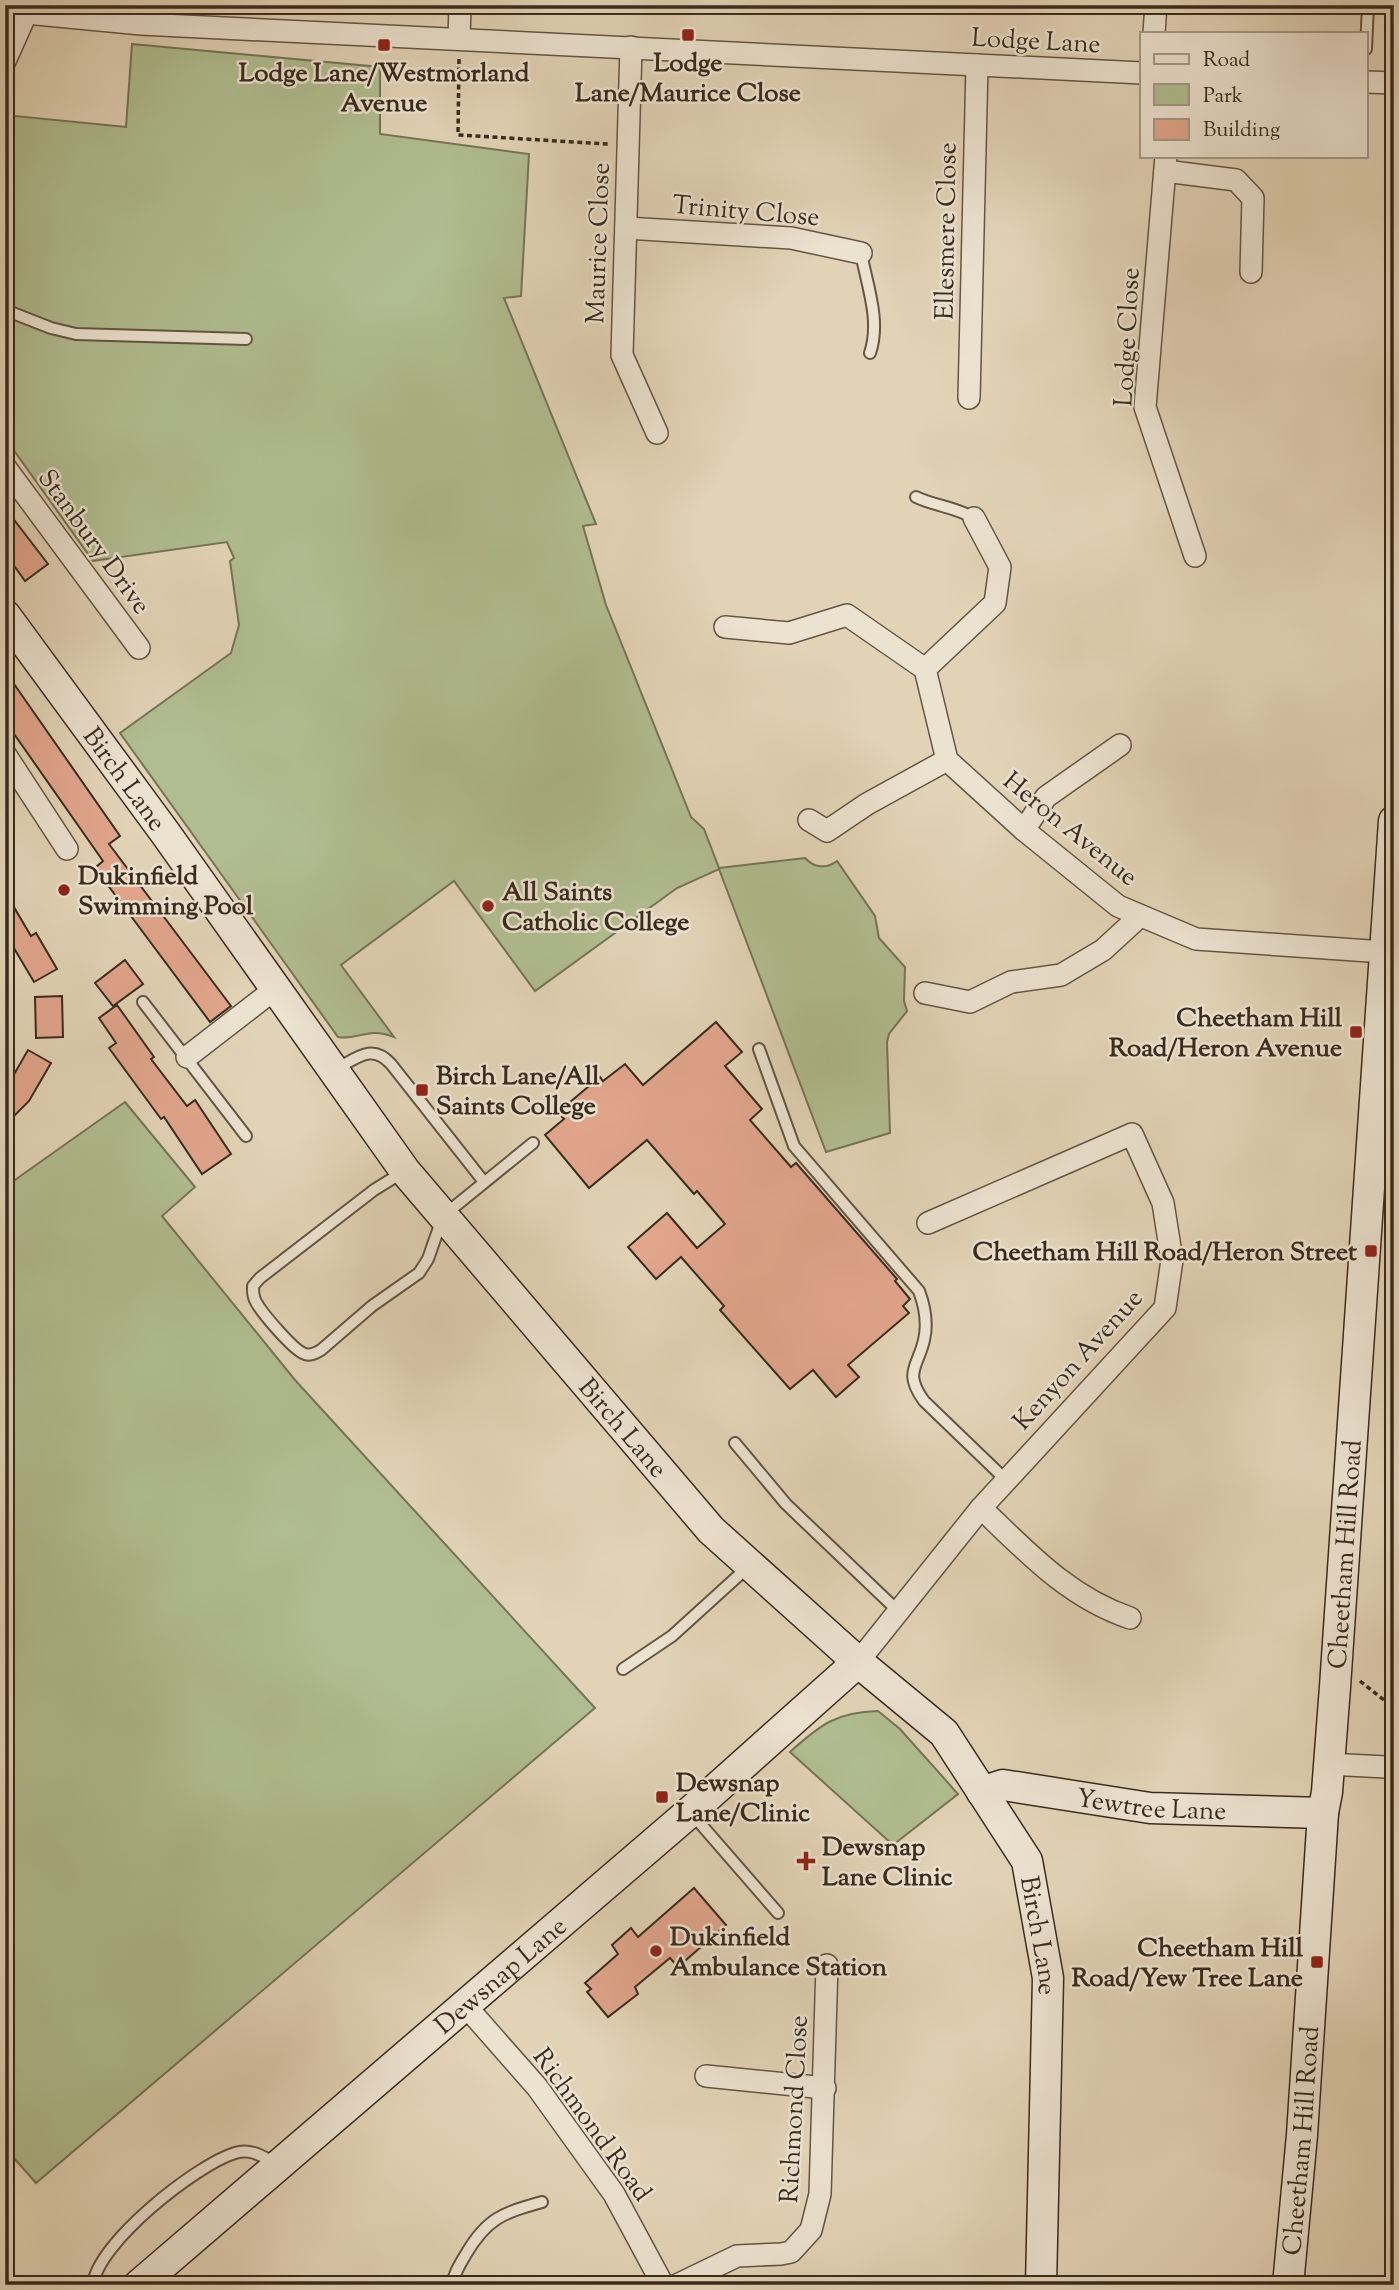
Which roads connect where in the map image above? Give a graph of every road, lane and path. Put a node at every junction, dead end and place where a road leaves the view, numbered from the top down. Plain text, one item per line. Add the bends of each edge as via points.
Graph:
1 (460, 5) edge
2 (1156, 5) edge
3 (1368, 5) edge
4 (15, 13) edge
5 (1154, 32) edge
6 (1367, 32) edge
7 (459, 39) junction
8 (631, 47) junction
9 (5, 61) edge
10 (977, 65) junction
11 (1140, 73) edge
12 (1368, 82) edge
13 (1394, 83) edge
14 (628, 145) junction
15 (1165, 163) edge
16 (626, 228) junction
17 (860, 253) joint
18 (1251, 272) dead end
19 (5, 310) edge
20 (246, 339) dead end
21 (870, 353) dead end
22 (969, 398) dead end
23 (657, 433) dead end
24 (5, 467) edge
25 (916, 497) dead end
26 (974, 518) joint
27 (1195, 556) dead end
28 (5, 615) edge
29 (724, 627) dead end
30 (14, 642) edge
31 (139, 648) dead end
32 (925, 669) junction
33 (1120, 745) dead end
34 (5, 754) edge
35 (947, 760) junction
36 (809, 820) dead end
37 (1394, 821) edge
38 (1024, 830) junction
39 (67, 849) dead end
40 (1140, 916) junction
41 (1384, 953) junction
42 (275, 989) junction
43 (925, 993) dead end
44 (143, 1002) dead end
45 (759, 1049) dead end
46 (187, 1057) junction
47 (333, 1070) junction
48 (246, 1136) dead end
49 (533, 1143) dead end
50 (405, 1171) junction
51 (484, 1182) junction
52 (443, 1216) junction
53 (928, 1223) dead end
54 (734, 1443) dead end
55 (1006, 1480) junction
56 (981, 1508) junction
57 (750, 1565) junction
58 (899, 1612) junction
59 (1130, 1618) dead end
60 (858, 1662) junction
61 (623, 1669) dead end
62 (1336, 1673) junction
63 (1394, 1708) edge
64 (1328, 1764) junction
65 (1394, 1764) edge
66 (982, 1792) junction
67 (690, 1812) junction
68 (1323, 1813) junction
69 (778, 1913) dead end
70 (827, 1965) dead end
71 (464, 2004) junction
72 (706, 2076) dead end
73 (825, 2088) junction
74 (279, 2164) junction
75 (542, 2202) dead end
76 (93, 2285) edge
77 (139, 2285) edge
78 (452, 2285) edge
79 (663, 2285) edge
80 (677, 2285) edge
81 (1041, 2285) edge
82 (1288, 2285) edge

1 - 7 street
2 - 5 street
3 - 6 lane
4 - 7 street, Lodge Lane via 141,24
4 - 9 street
7 - 8 street, Lodge Lane
7 - 14 path via 458,135
8 - 10 street, Lodge Lane
8 - 14 street, Maurice Close
10 - 11 street, Lodge Lane
10 - 22 street, Ellesmere Close
12 - 13 street
14 - 16 street, Maurice Close
15 - 18 street via 1236,180 1254,198
15 - 27 street, Lodge Close via 1145,407
16 - 17 street, Trinity Close via 791,238
16 - 23 street, Maurice Close via 622,355
17 - 21 lane via 875,326
19 - 20 lane via 76,334
24 - 31 street, Stanbury Drive
25 - 26 lane
26 - 32 street via 1000,568 995,603
28 - 30 main road, Birch Lane
29 - 32 street via 789,633 847,615
30 - 42 main road, Birch Lane
32 - 35 street
33 - 38 street via 1046,797
34 - 39 street
35 - 36 street via 827,831
35 - 38 street, Heron Avenue
37 - 41 main road, Cheetham Hill Road
38 - 40 street, Heron Avenue via 1118,906
40 - 41 street, Heron Avenue via 1196,939
40 - 43 street via 1103,950 1061,975 1012,982 970,1002
41 - 62 main road, Cheetham Hill Road
42 - 46 street
42 - 47 main road, Birch Lane
44 - 46 lane
45 - 55 lane via 794,1146 919,1291 926,1321 913,1366 917,1392
46 - 48 lane
47 - 50 main road, Birch Lane
47 - 51 lane via 370,1052 381,1055
49 - 51 lane
50 - 52 main road, Birch Lane
50 - 52 lane via 260,1278 253,1286 258,1306 295,1348 304,1354 321,1350 419,1273
51 - 52 lane
52 - 57 main road, Birch Lane via 711,1530
53 - 55 street, Kenyon Avenue via 1132,1134 1163,1203 1171,1260 1164,1308
54 - 58 lane via 786,1504
55 - 56 street, Kenyon Avenue
56 - 58 street, Kenyon Avenue
56 - 59 street via 1066,1586 1105,1610
57 - 60 main road, Birch Lane
57 - 61 lane via 672,1636
58 - 60 street, Kenyon Avenue
60 - 66 main road, Birch Lane via 944,1733
60 - 67 main road, Dewsnap Lane
62 - 63 path via 1351,1674
62 - 64 main road, Cheetham Hill Road
64 - 65 street
64 - 68 main road, Cheetham Hill Road
66 - 68 main road, Yewtree Lane via 1003,1785 1150,1808
66 - 81 main road, Birch Lane via 1027,1861 1048,1978
67 - 69 lane
67 - 71 main road, Dewsnap Lane
68 - 82 main road, Cheetham Hill Road
70 - 73 street, Richmond Close
71 - 74 main road, Dewsnap Lane
71 - 79 street, Richmond Road via 537,2087 614,2194
72 - 73 street
73 - 80 street, Richmond Close via 820,2194 806,2238 790,2252 737,2256
74 - 76 lane via 252,2151 214,2163 156,2203 126,2231 106,2255
74 - 77 main road, Dewsnap Lane
75 - 78 lane via 488,2223 470,2246

